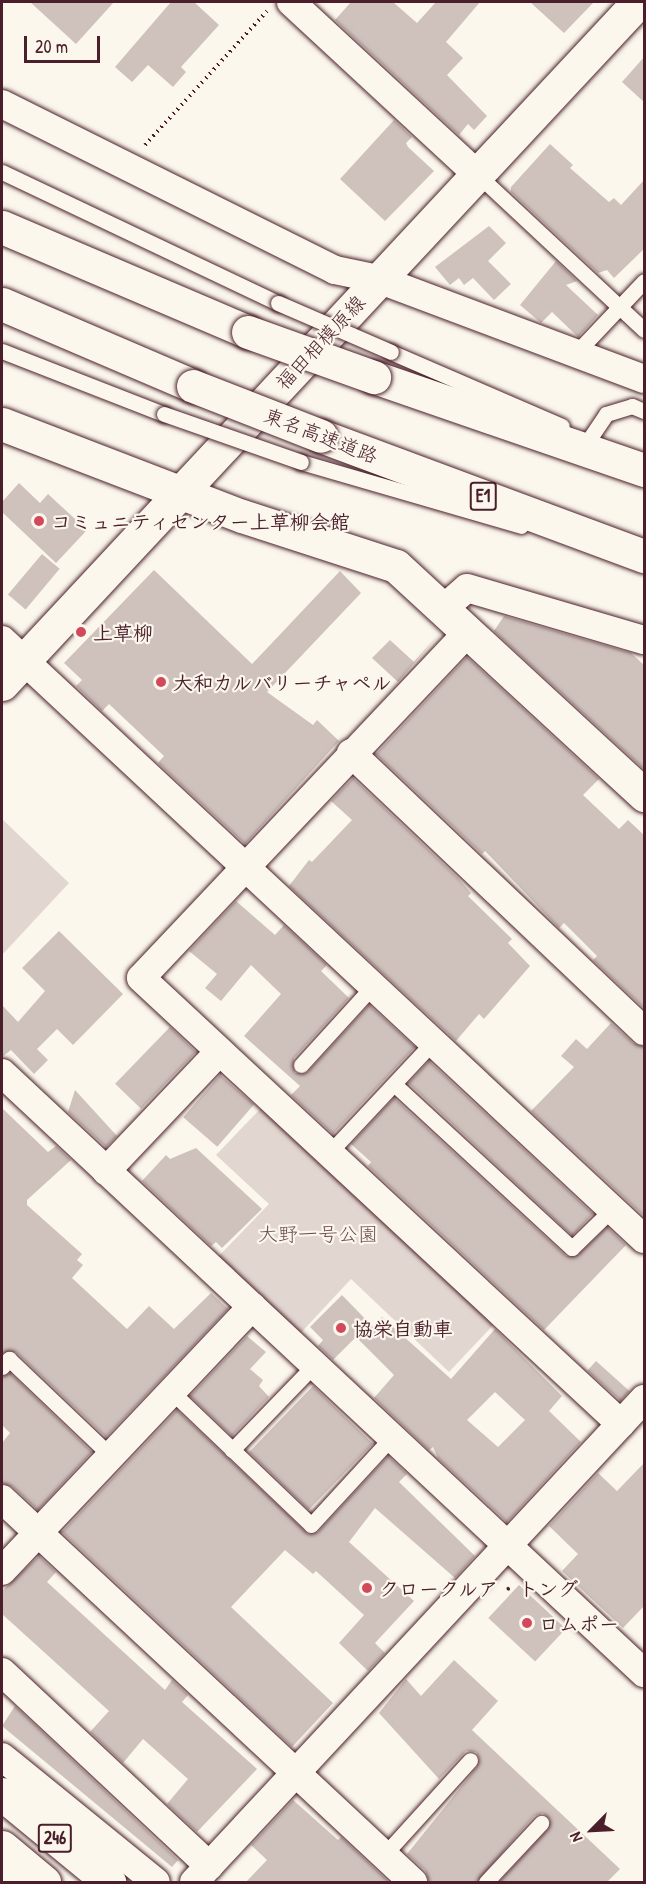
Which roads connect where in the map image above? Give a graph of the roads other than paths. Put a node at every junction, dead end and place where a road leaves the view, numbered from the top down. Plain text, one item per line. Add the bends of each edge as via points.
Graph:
1 (291, 2) edge
2 (639, 2) edge
3 (2, 104) edge
4 (2, 172) edge
5 (478, 175) junction
6 (2, 227) edge
7 (378, 279) junction
8 (645, 280) edge
9 (2, 304) edge
10 (619, 307) junction
11 (645, 330) edge
12 (2, 351) edge
13 (574, 354) junction
14 (383, 365) junction
15 (645, 379) edge
16 (645, 411) edge
17 (2, 424) edge
18 (590, 438) junction
19 (645, 459) edge
20 (645, 470) edge
21 (177, 493) junction
22 (645, 556) edge
23 (645, 563) edge
24 (444, 608) junction
25 (469, 631) junction
26 (645, 640) edge
27 (9, 661) edge
28 (351, 753) junction
29 (645, 795) edge
30 (246, 867) junction
31 (373, 986) junction
32 (645, 1031) edge
33 (433, 1042) junction
34 (219, 1052) junction
35 (301, 1065) dead end
36 (2, 1073) edge
37 (394, 1084) junction
38 (329, 1153) junction
39 (106, 1171) junction
40 (612, 1209) junction
41 (645, 1239) edge
42 (252, 1307) junction
43 (314, 1365) junction
44 (2, 1367) edge
45 (172, 1392) junction
46 (645, 1399) edge
47 (621, 1424) junction
48 (392, 1437) junction
49 (232, 1450) junction
50 (111, 1456) junction
51 (2, 1498) edge
52 (38, 1533) junction
53 (507, 1545) junction
54 (2, 1571) edge
55 (2, 1672) edge
56 (645, 1673) edge
57 (2, 1757) edge
58 (470, 1760) dead end
59 (296, 1772) junction
60 (2, 1794) edge
61 (541, 1823) dead end
62 (2, 1847) edge
63 (384, 1855) junction
64 (201, 1874) edge
65 (2, 1879) edge
66 (5, 1882) edge
67 (44, 1882) edge
68 (109, 1882) edge
69 (156, 1882) edge
70 (412, 1882) edge
71 (486, 1882) edge

1 - 5 street
2 - 5 main road, 福田相模原線
3 - 7 street via 335,270
4 - 14 lane, bridge via 278,303
5 - 7 main road, 福田相模原線
5 - 10 lane
6 - 14 main road, bridge via 248,332
7 - 13 street
7 - 21 main road, 福田相模原線
8 - 10 lane
9 - 22 main road, 東名高速道路 / E1, bridge via 193,386
10 - 11 lane
10 - 13 lane
12 - 23 lane, bridge via 301,462
13 - 15 street
14 - 18 lane
14 - 20 main road
16 - 18 lane via 632,406 606,414
17 - 21 main road
18 - 19 lane
21 - 24 main road via 396,566
21 - 27 main road, 福田相模原線
24 - 25 main road
24 - 26 street via 467,588
25 - 28 street
25 - 29 main road
27 - 30 street
28 - 30 street
28 - 32 street
30 - 31 street
30 - 34 street via 141,978
31 - 33 street
31 - 35 lane
33 - 37 lane
33 - 40 street
34 - 38 street
34 - 39 street
36 - 39 street
37 - 38 lane
37 - 40 lane via 573,1248
38 - 47 street
39 - 42 street
40 - 41 street
42 - 43 street
42 - 45 street
43 - 48 street
43 - 49 lane
44 - 50 lane via 9,1359
45 - 49 lane
45 - 50 street
46 - 47 street
47 - 53 street
48 - 49 lane via 311,1525
48 - 53 street
50 - 52 street
51 - 52 street
52 - 54 street
52 - 59 street
53 - 56 street
53 - 59 street
55 - 64 street
57 - 69 street
58 - 63 lane
59 - 63 street
59 - 64 street
60 - 68 main road, 246
61 - 71 lane
62 - 67 main road, 246
63 - 70 street
65 - 66 street

